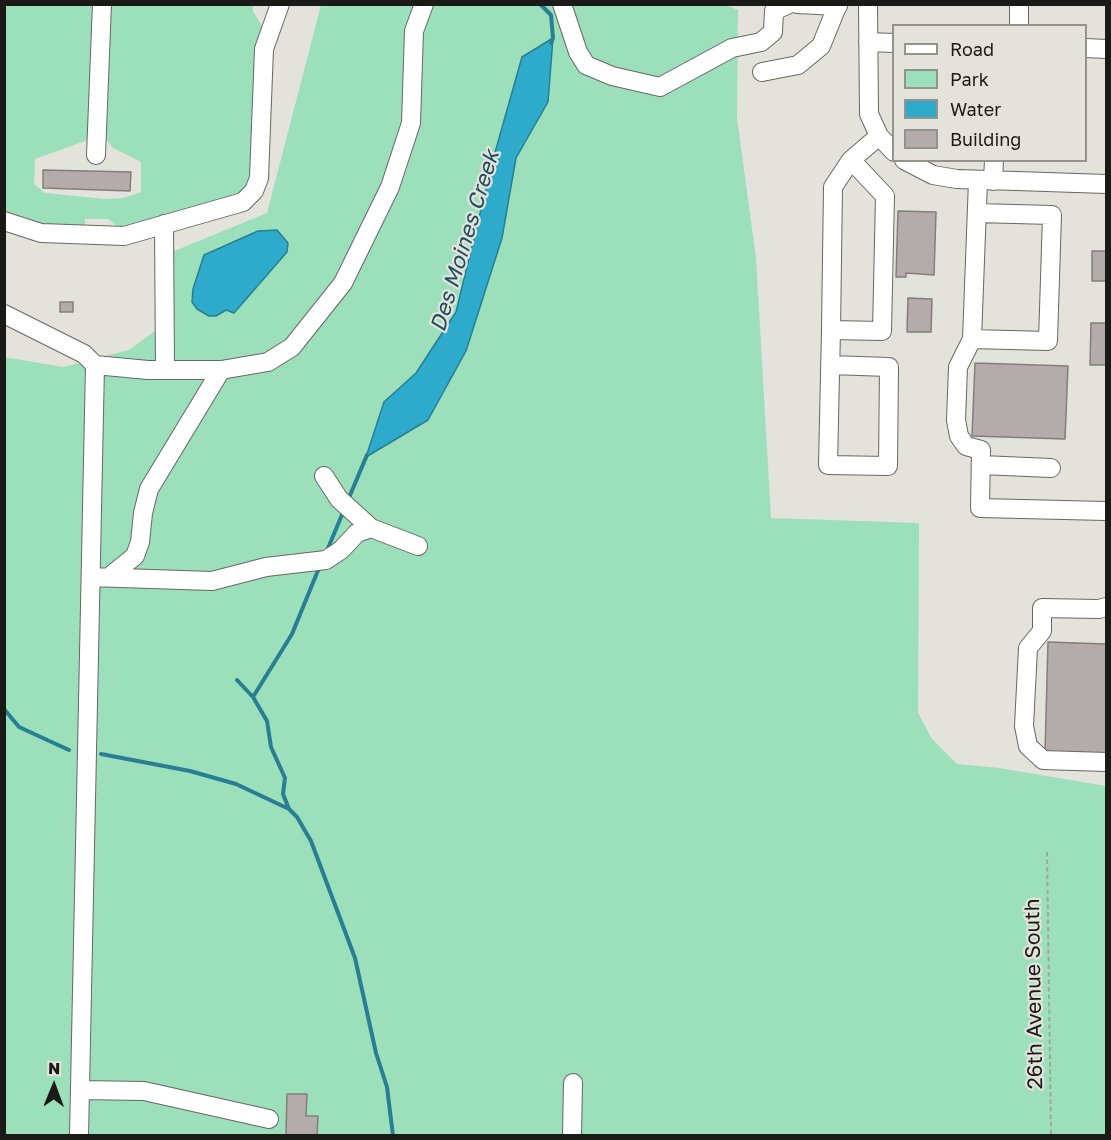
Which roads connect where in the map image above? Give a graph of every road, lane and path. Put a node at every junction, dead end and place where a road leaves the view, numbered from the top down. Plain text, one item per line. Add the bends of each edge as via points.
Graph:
1 (102, 4) edge
2 (269, 4) edge
3 (280, 4) edge
4 (424, 4) edge
5 (562, 4) edge
6 (789, 4) edge
7 (798, 4) edge
8 (868, 4) edge
9 (1019, 4) edge
10 (838, 5) edge
11 (1019, 24) edge
12 (270, 27) junction
13 (868, 42) junction
14 (892, 43) edge
15 (1087, 48) edge
16 (1107, 49) edge
17 (762, 72) dead end
18 (879, 136) junction
19 (892, 150) edge
20 (96, 155) dead end
21 (851, 160) junction
22 (907, 162) edge
23 (993, 162) edge
24 (985, 181) junction
25 (1107, 184) edge
26 (976, 213) junction
27 (4, 220) edge
28 (164, 224) junction
29 (4, 314) edge
30 (831, 330) junction
31 (972, 339) junction
32 (95, 365) junction
33 (830, 365) junction
34 (165, 370) junction
35 (221, 370) junction
36 (981, 465) junction
37 (1051, 468) dead end
38 (324, 476) dead end
39 (1107, 511) edge
40 (371, 528) junction
41 (418, 546) dead end
42 (109, 577) junction
43 (91, 578) junction
44 (1107, 607) edge
45 (1107, 762) edge
46 (1047, 852) dead end
47 (573, 1083) dead end
48 (80, 1090) junction
49 (268, 1119) dead end
50 (79, 1136) edge
51 (572, 1136) edge
52 (1051, 1136) edge

1 - 20 street
2 - 12 street
3 - 12 street
4 - 35 street via 414,31 411,123 390,187 343,283 292,347 268,362
5 - 6 street via 586,65 612,76 660,87 732,48 761,42 773,32 774,11
7 - 10 street
8 - 13 street
9 - 11 street
10 - 17 street via 821,46 798,65
12 - 28 street via 264,49 259,177 254,191 243,202
13 - 14 street
13 - 18 street via 869,114
15 - 16 street
18 - 19 street
18 - 21 street
21 - 30 street via 833,187
21 - 30 street via 885,196 882,331
22 - 24 street via 921,170 957,179
23 - 24 street
24 - 25 street
24 - 26 street
26 - 31 street
26 - 31 street via 1052,215 1052,226 1048,341
27 - 28 street via 41,233 124,236
28 - 34 street
29 - 32 street via 84,354
30 - 33 street
31 - 36 street via 958,367 956,420 966,446 981,450
32 - 34 street
32 - 43 street
33 - 33 street via 828,465 888,466 889,367
34 - 35 street
35 - 42 street via 149,489 141,542 135,556
36 - 37 street
36 - 39 street via 980,508
38 - 40 street via 339,499
40 - 41 street
40 - 42 street via 357,532 326,560 266,567 212,581
42 - 43 street
43 - 48 street
44 - 45 street via 1042,608 1042,631 1028,648 1024,726 1028,746 1043,760
46 - 52 path, 26th Avenue South
47 - 51 street
48 - 49 street via 144,1091
48 - 50 street

